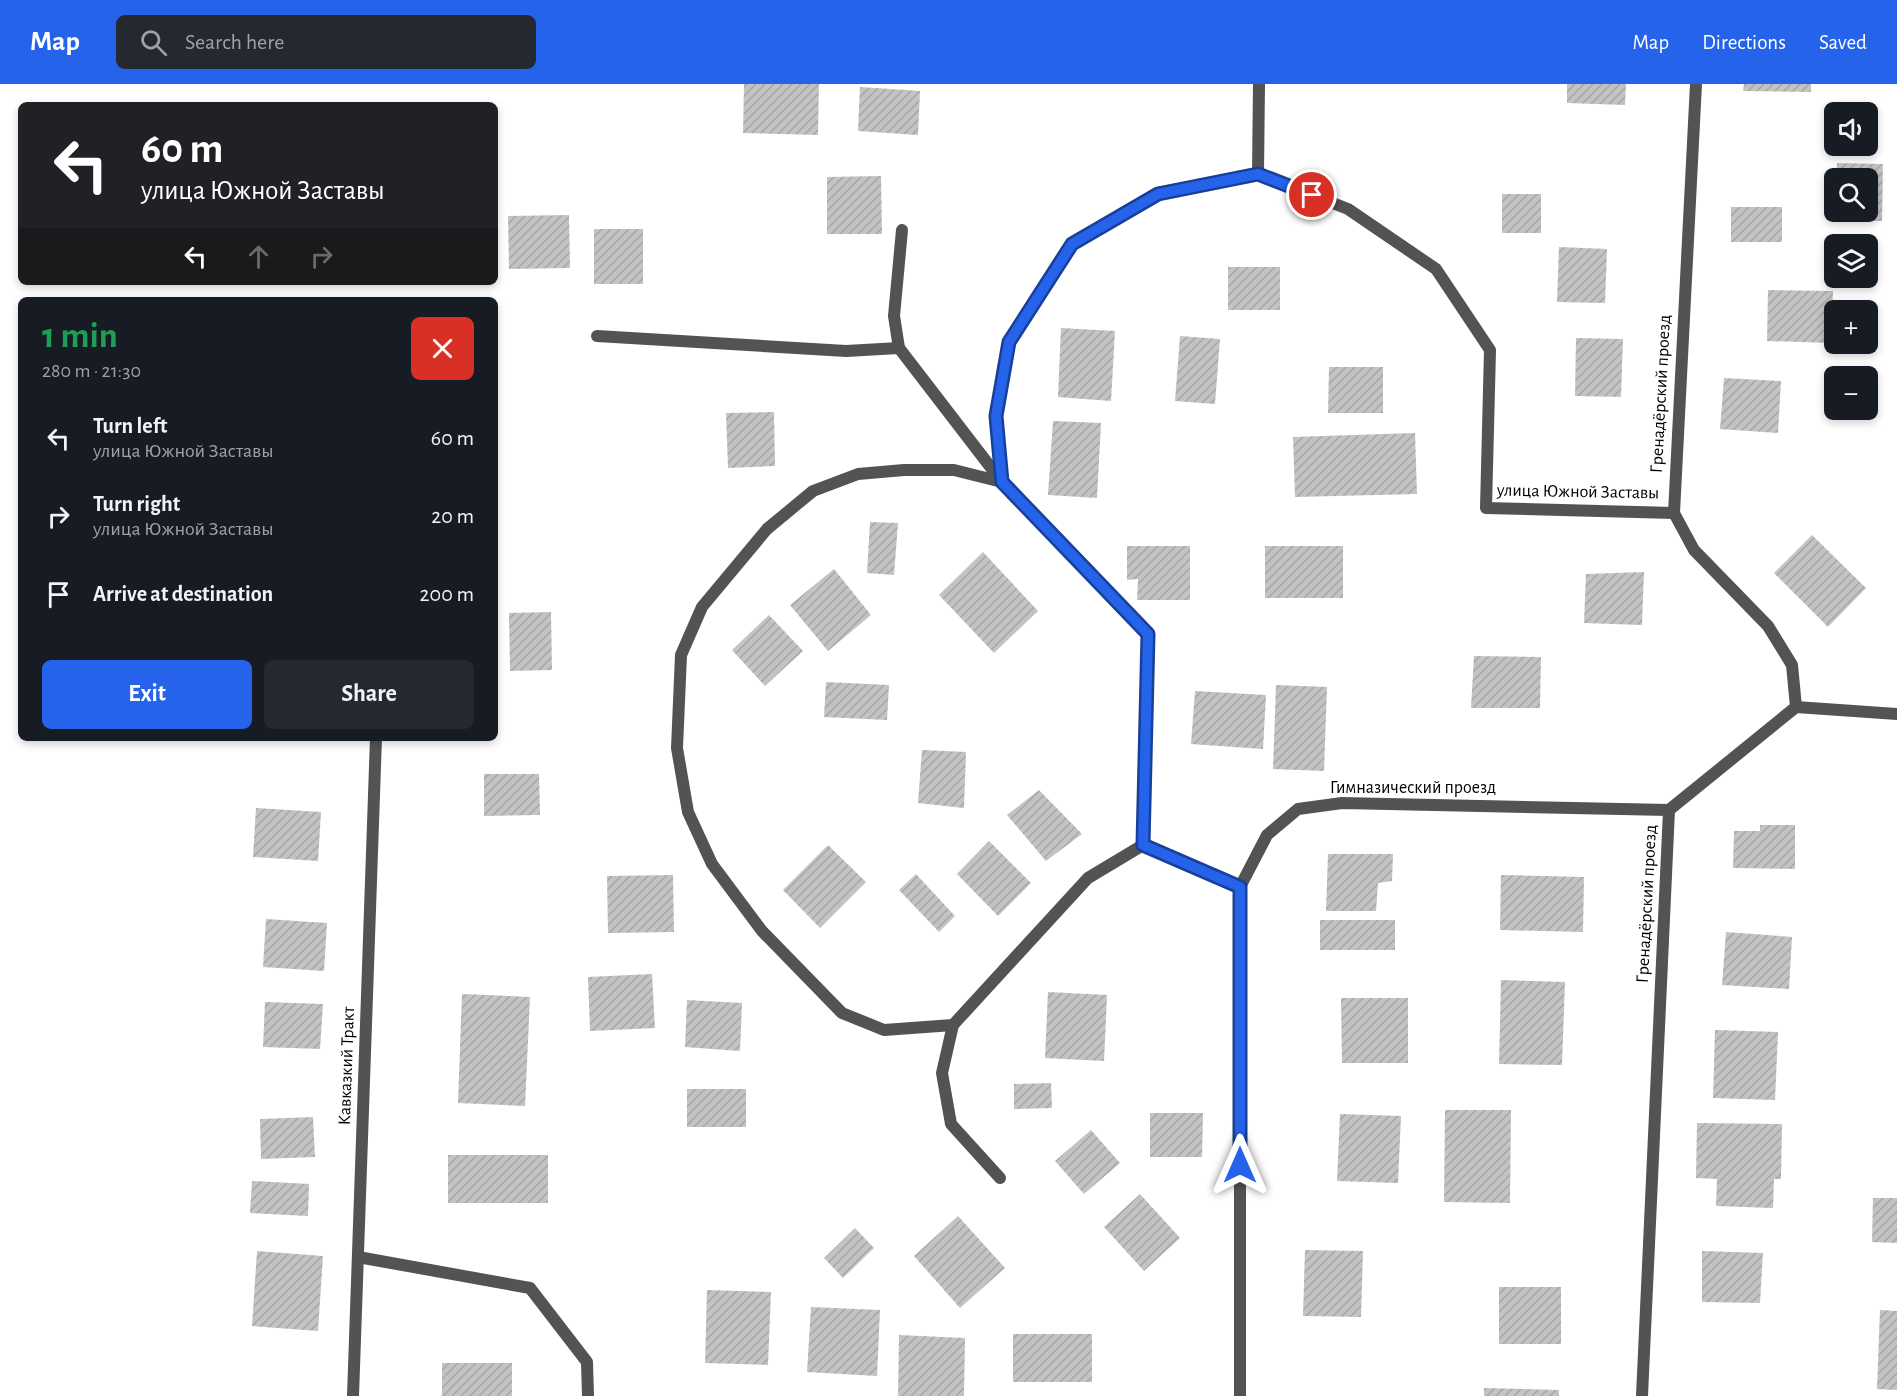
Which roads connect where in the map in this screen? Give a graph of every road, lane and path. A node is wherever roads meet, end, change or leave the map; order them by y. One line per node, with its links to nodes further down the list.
1 (1259, 84): 3 (street)
2 (1695, 84): 8 (street, Гренадёрский проезд)
3 (1258, 174): 7 (street); 8 (street, улица Южной Заставы)
4 (902, 230): 6 (street)
5 (597, 336): 6 (street)
6 (899, 348): 7 (street)
7 (1002, 482): 13 (street); 15 (street)
8 (1674, 513): 9 (street)
9 (1796, 707): 10 (street); 12 (street, Гренадёрский проезд)
10 (1897, 714)
11 (376, 741): 17 (street, Кавказкий Тракт)
12 (1669, 810): 14 (street, Гимназический проезд); 21 (street, Гренадёрский проезд)
13 (1143, 845): 14 (street); 15 (street)
14 (1240, 887): 20 (street, Гимназический проезд)
15 (953, 1025): 16 (street)
16 (1000, 1178)
17 (358, 1257): 18 (street, Кавказкий Тракт); 19 (street)
18 (353, 1396)
19 (588, 1396)
20 (1240, 1396)
21 (1642, 1396)

